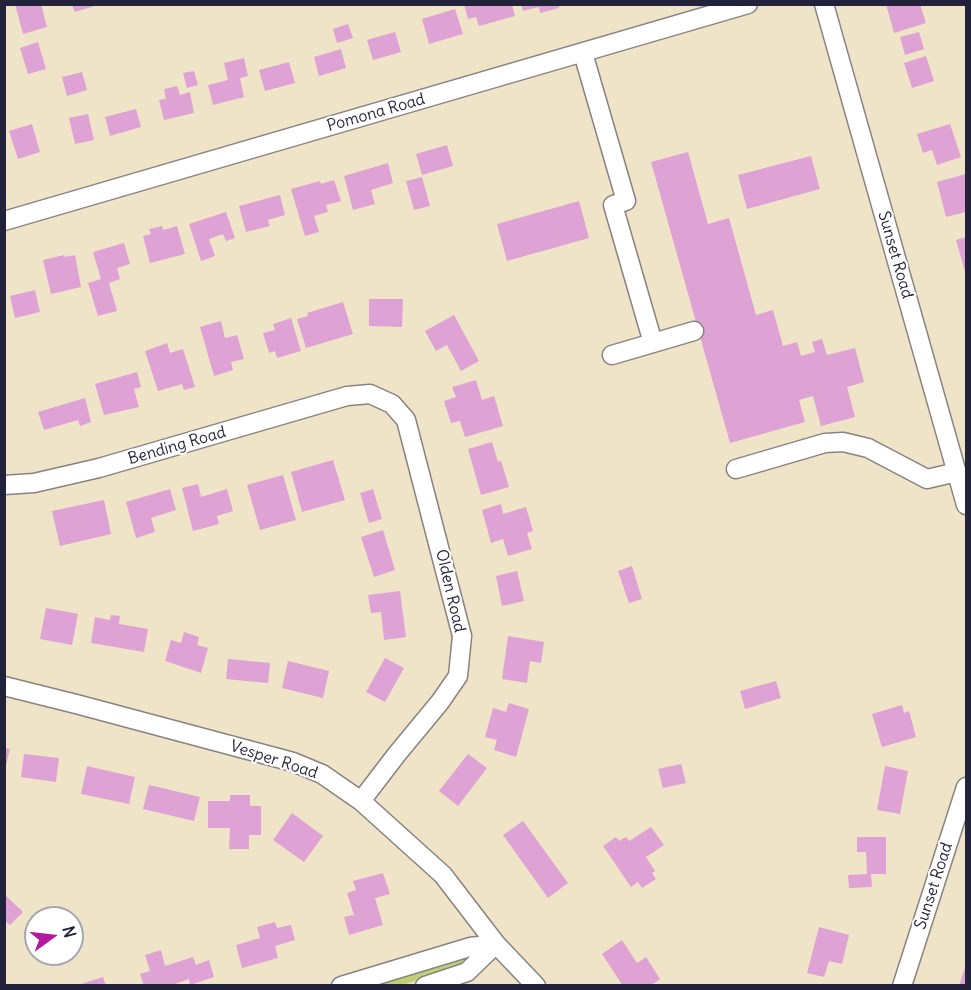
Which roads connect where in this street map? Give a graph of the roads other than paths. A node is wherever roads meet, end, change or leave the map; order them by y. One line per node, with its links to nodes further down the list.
1 (748, 4): 3 (street, Pomona Road)
2 (824, 4): 10 (street, Sunset Road)
3 (583, 53): 4 (street, Pomona Road); 6 (street)
4 (4, 221)
5 (694, 331): 6 (street)
6 (653, 343): 7 (street)
7 (612, 355)
8 (347, 396): 11 (street, Bending Road); 15 (street, Olden Road)
9 (736, 469): 10 (street)
10 (957, 472): 12 (street, Sunset Road)
11 (4, 485)
12 (966, 505)
13 (4, 686): 15 (street, Vesper Road)
14 (966, 787): 20 (street, Sunset Road)
15 (361, 801): 16 (street, Vesper Road)
16 (496, 944): 17 (street); 18 (street); 19 (street, Vesper Road)
17 (341, 986)
18 (425, 986)
19 (536, 986)
20 (902, 986)

